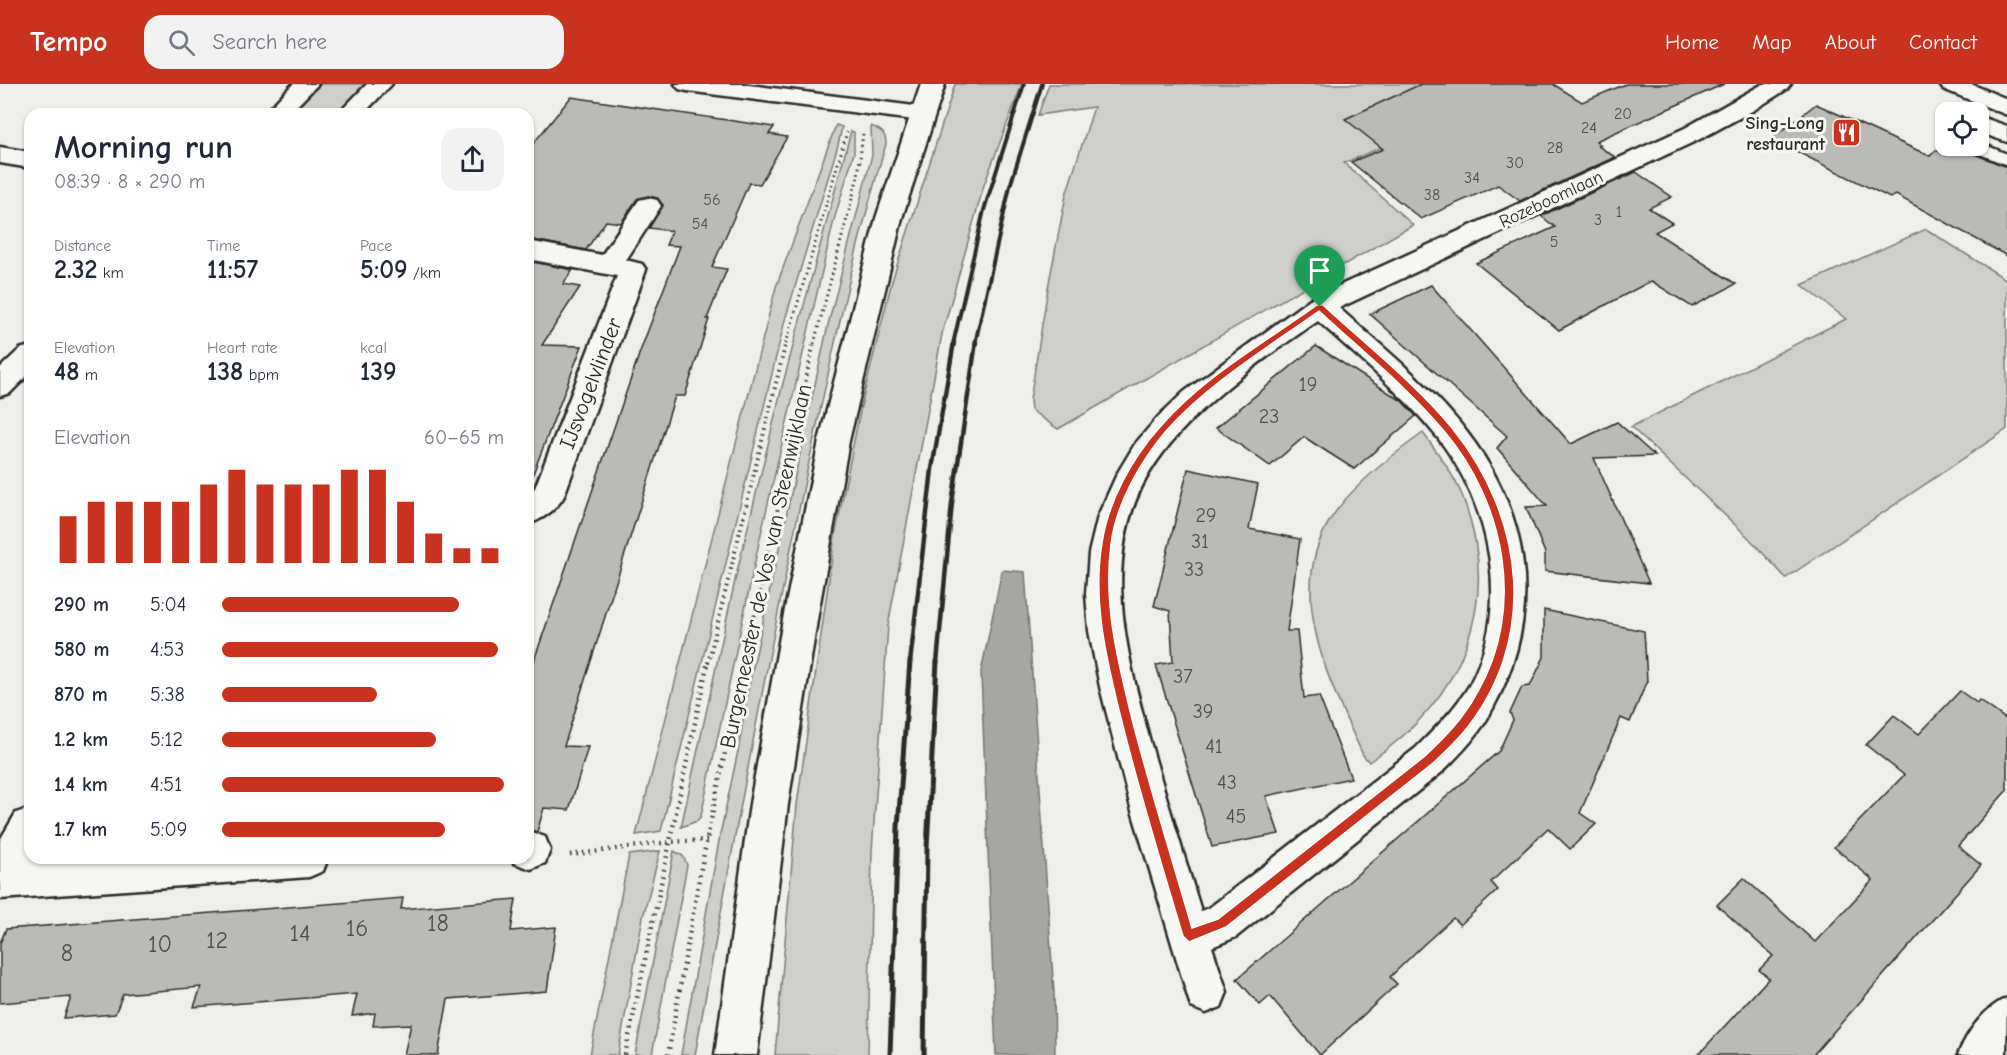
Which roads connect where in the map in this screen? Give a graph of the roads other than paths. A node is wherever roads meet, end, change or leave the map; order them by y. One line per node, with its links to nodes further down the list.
1 (306, 84): 9 (street)
2 (380, 84): 10 (street)
3 (687, 84): 12 (street)
4 (933, 84): 12 (street, Burgemeester de Vos van Steenwijklaan)
5 (1779, 84): 22 (street, Rozeboomlaan)
6 (1951, 84): 7 (street)
7 (1973, 102)
8 (1989, 106): 11 (street)
9 (282, 108)
10 (356, 108)
11 (2007, 108)
12 (922, 114): 31 (street, Burgemeester de Vos van Steenwijklaan)
13 (1989, 128): 14 (street)
14 (2007, 135)
15 (1989, 152): 18 (lane)
16 (0, 155): 17 (street)
17 (24, 159)
18 (2007, 160)
19 (648, 206): 21 (street)
20 (534, 251): 21 (street, IJsvogelvlinder)
21 (609, 265): 25 (street, IJsvogelvlinder)
22 (1320, 307): 29 (street, Rozeboomlaan); 29 (street)
23 (24, 362): 24 (street)
24 (0, 385)
25 (534, 506)
26 (24, 836): 28 (street)
27 (216, 864): 28 (street)
28 (0, 878)
29 (1189, 936): 30 (street, Rozeboomlaan)
30 (1206, 992)
31 (736, 1055)

